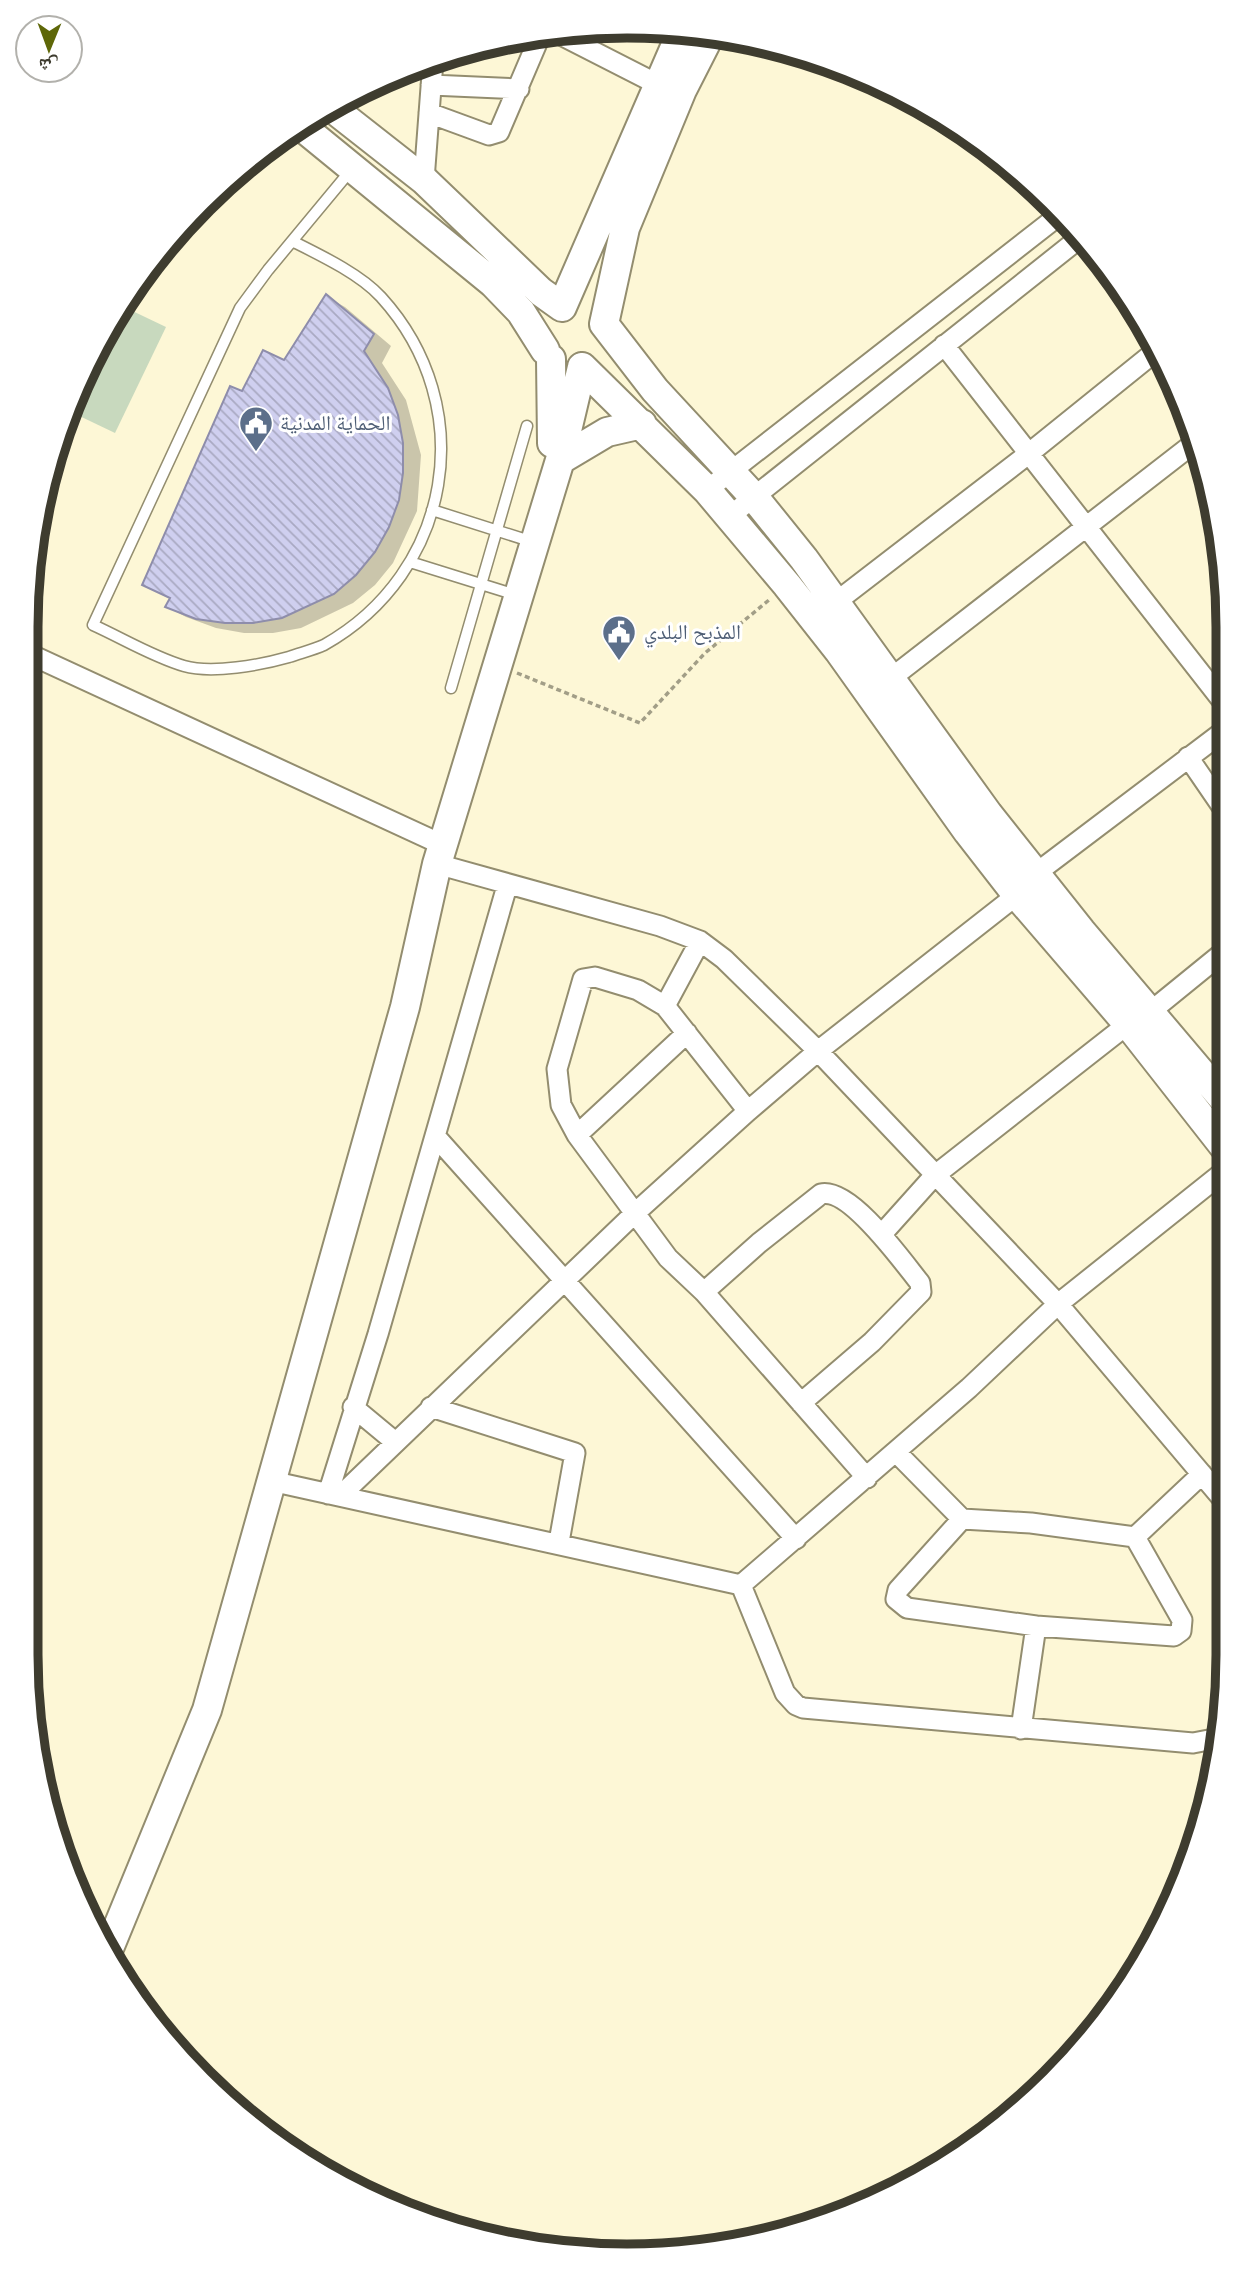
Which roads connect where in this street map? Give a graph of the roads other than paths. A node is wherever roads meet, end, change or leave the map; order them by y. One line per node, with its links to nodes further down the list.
1 (677, 41): 6 (main road)
2 (570, 42): 6 (street)
3 (705, 44): 20 (main road)
4 (547, 45): 8 (street)
5 (432, 72): 7 (street)
6 (657, 84): 19 (main road)
7 (431, 85): 8 (street); 9 (street)
8 (519, 89): 9 (street)
9 (429, 113): 13 (street)
10 (339, 114): 13 (main road)
11 (309, 132): 12 (main road)
12 (353, 168): 15 (lane); 22 (main road)
13 (424, 180): 19 (main road)
14 (1053, 220): 17 (street)
15 (292, 241): 34 (lane); 39 (lane)
16 (1073, 243): 18 (street)
17 (985, 272): 18 (street); 30 (street)
18 (1004, 296): 21 (street)
19 (562, 306): 20 (main road); 22 (main road)
20 (604, 324): 24 (main road); 30 (main road)
21 (944, 345): 28 (street); 32 (street)
22 (548, 355): 24 (main road); 33 (main road)
23 (1150, 356): 28 (street)
24 (582, 367): 25 (main road); 29 (main road)
25 (642, 424): 29 (main road); 31 (main road)
26 (527, 426): 37 (lane)
27 (1188, 448): 36 (street)
28 (1027, 455): 36 (street); 42 (street)
29 (560, 460): 33 (main road)
30 (732, 472): 31 (street); 32 (main road)
31 (707, 490): 35 (main road)
32 (754, 497): 35 (street); 42 (main road)
33 (546, 498): 38 (main road)
34 (432, 510): 37 (lane); 39 (lane)
35 (730, 516): 51 (main road)
36 (1087, 528): 44 (street); 46 (street)
37 (497, 530): 38 (lane); 40 (lane)
38 (534, 542): 41 (main road)
39 (410, 562): 40 (lane)
40 (482, 583): 41 (lane); 45 (lane)
41 (518, 596): 50 (main road)
42 (836, 602): 44 (main road)
43 (38, 658): 50 (street)
44 (890, 679): 51 (main road)
45 (451, 688)
46 (1216, 693)
47 (1216, 737): 48 (street)
48 (1188, 757): 49 (street); 51 (street)
49 (1216, 799)
50 (440, 854): 52 (street); 78 (main road)
51 (1026, 884): 56 (main road); 58 (street)
52 (507, 886): 53 (street); 63 (street)
53 (700, 941): 55 (street); 58 (street)
54 (1216, 958): 56 (street)
55 (665, 1006): 57 (street); 62 (street)
56 (1139, 1018): 59 (main road); 61 (main road); 64 (street)
57 (687, 1033): 60 (street); 62 (street)
58 (818, 1051): 60 (street); 64 (street)
59 (1216, 1091)
60 (748, 1111): 66 (street)
61 (1216, 1134)
62 (577, 1135): 66 (street)
63 (436, 1137): 68 (street); 72 (street)
64 (934, 1176): 67 (street); 70 (street)
65 (1216, 1178): 70 (street)
66 (634, 1214): 68 (street); 69 (street)
67 (882, 1234): 69 (street); 71 (street)
68 (565, 1281): 73 (street); 83 (street)
69 (704, 1292): 71 (street)
70 (1058, 1304): 75 (street); 76 (street)
71 (801, 1404): 77 (street)
72 (353, 1407): 74 (street); 80 (street)
73 (431, 1407): 74 (street); 84 (street)
74 (394, 1441): 80 (street)
75 (896, 1452): 77 (street); 81 (street)
76 (1202, 1474): 79 (street); 82 (street)
77 (867, 1478): 83 (street)
78 (271, 1481): 80 (street); 89 (main road)
79 (1216, 1491)
80 (334, 1495): 84 (street)
81 (962, 1519): 82 (street); 86 (street)
82 (1135, 1537): 86 (street)
83 (796, 1539): 85 (street)
84 (559, 1542): 85 (street)
85 (741, 1586): 87 (street)
86 (1036, 1626): 87 (street)
87 (1021, 1729): 88 (street)
88 (1210, 1740)
89 (112, 1941)

